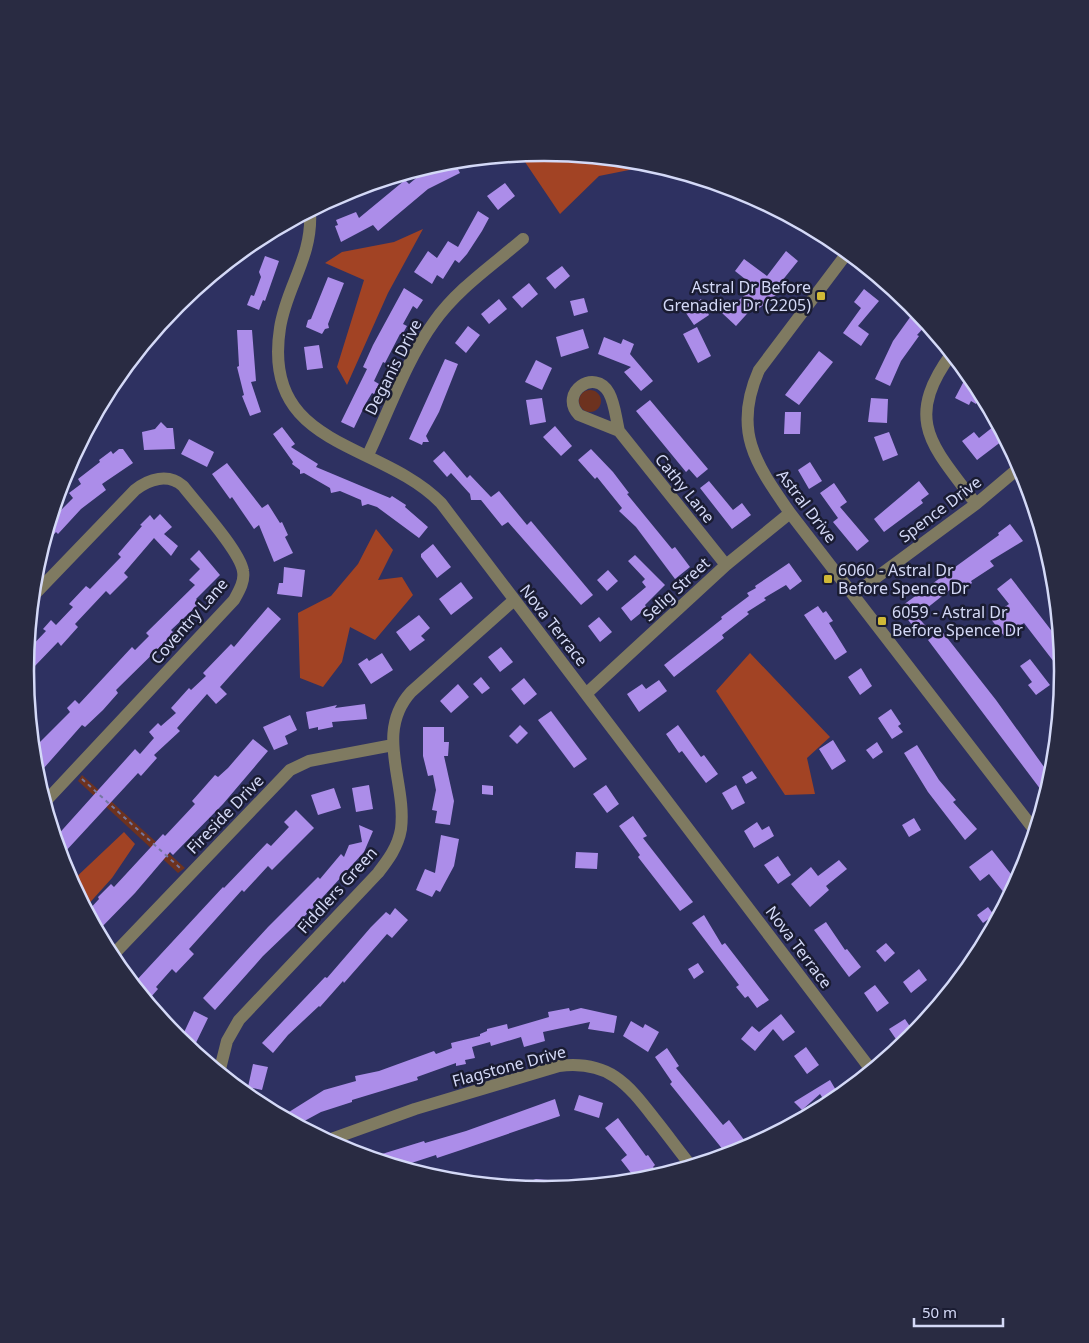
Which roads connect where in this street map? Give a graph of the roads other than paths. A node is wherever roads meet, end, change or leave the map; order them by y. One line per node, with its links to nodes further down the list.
1 (309, 218): 6 (street, Nova Terrace)
2 (523, 239): 6 (street, Deganis Drive)
3 (844, 258): 9 (street, Astral Drive)
4 (948, 359): 8 (street)
5 (619, 431): 10 (street, Cathy Lane)
6 (368, 455): 13 (street, Nova Terrace)
7 (1014, 471): 8 (street, Spence Drive)
8 (976, 504): 12 (street, Spence Drive)
9 (790, 513): 10 (street, Selig Street); 12 (street, Astral Drive)
10 (726, 565): 14 (street, Selig Street)
11 (41, 587): 16 (street, Coventry Lane)
12 (854, 594): 17 (street, Astral Drive)
13 (514, 601): 14 (street, Nova Terrace); 15 (street, Fiddlers Green)
14 (587, 693): 20 (street, Nova Terrace)
15 (393, 745): 18 (street, Fireside Drive); 19 (street, Fiddlers Green)
16 (50, 797)
17 (1031, 826)
18 (117, 951)
19 (221, 1066)
20 (868, 1066)
21 (335, 1137): 22 (street, Flagstone Drive)
22 (688, 1162)

